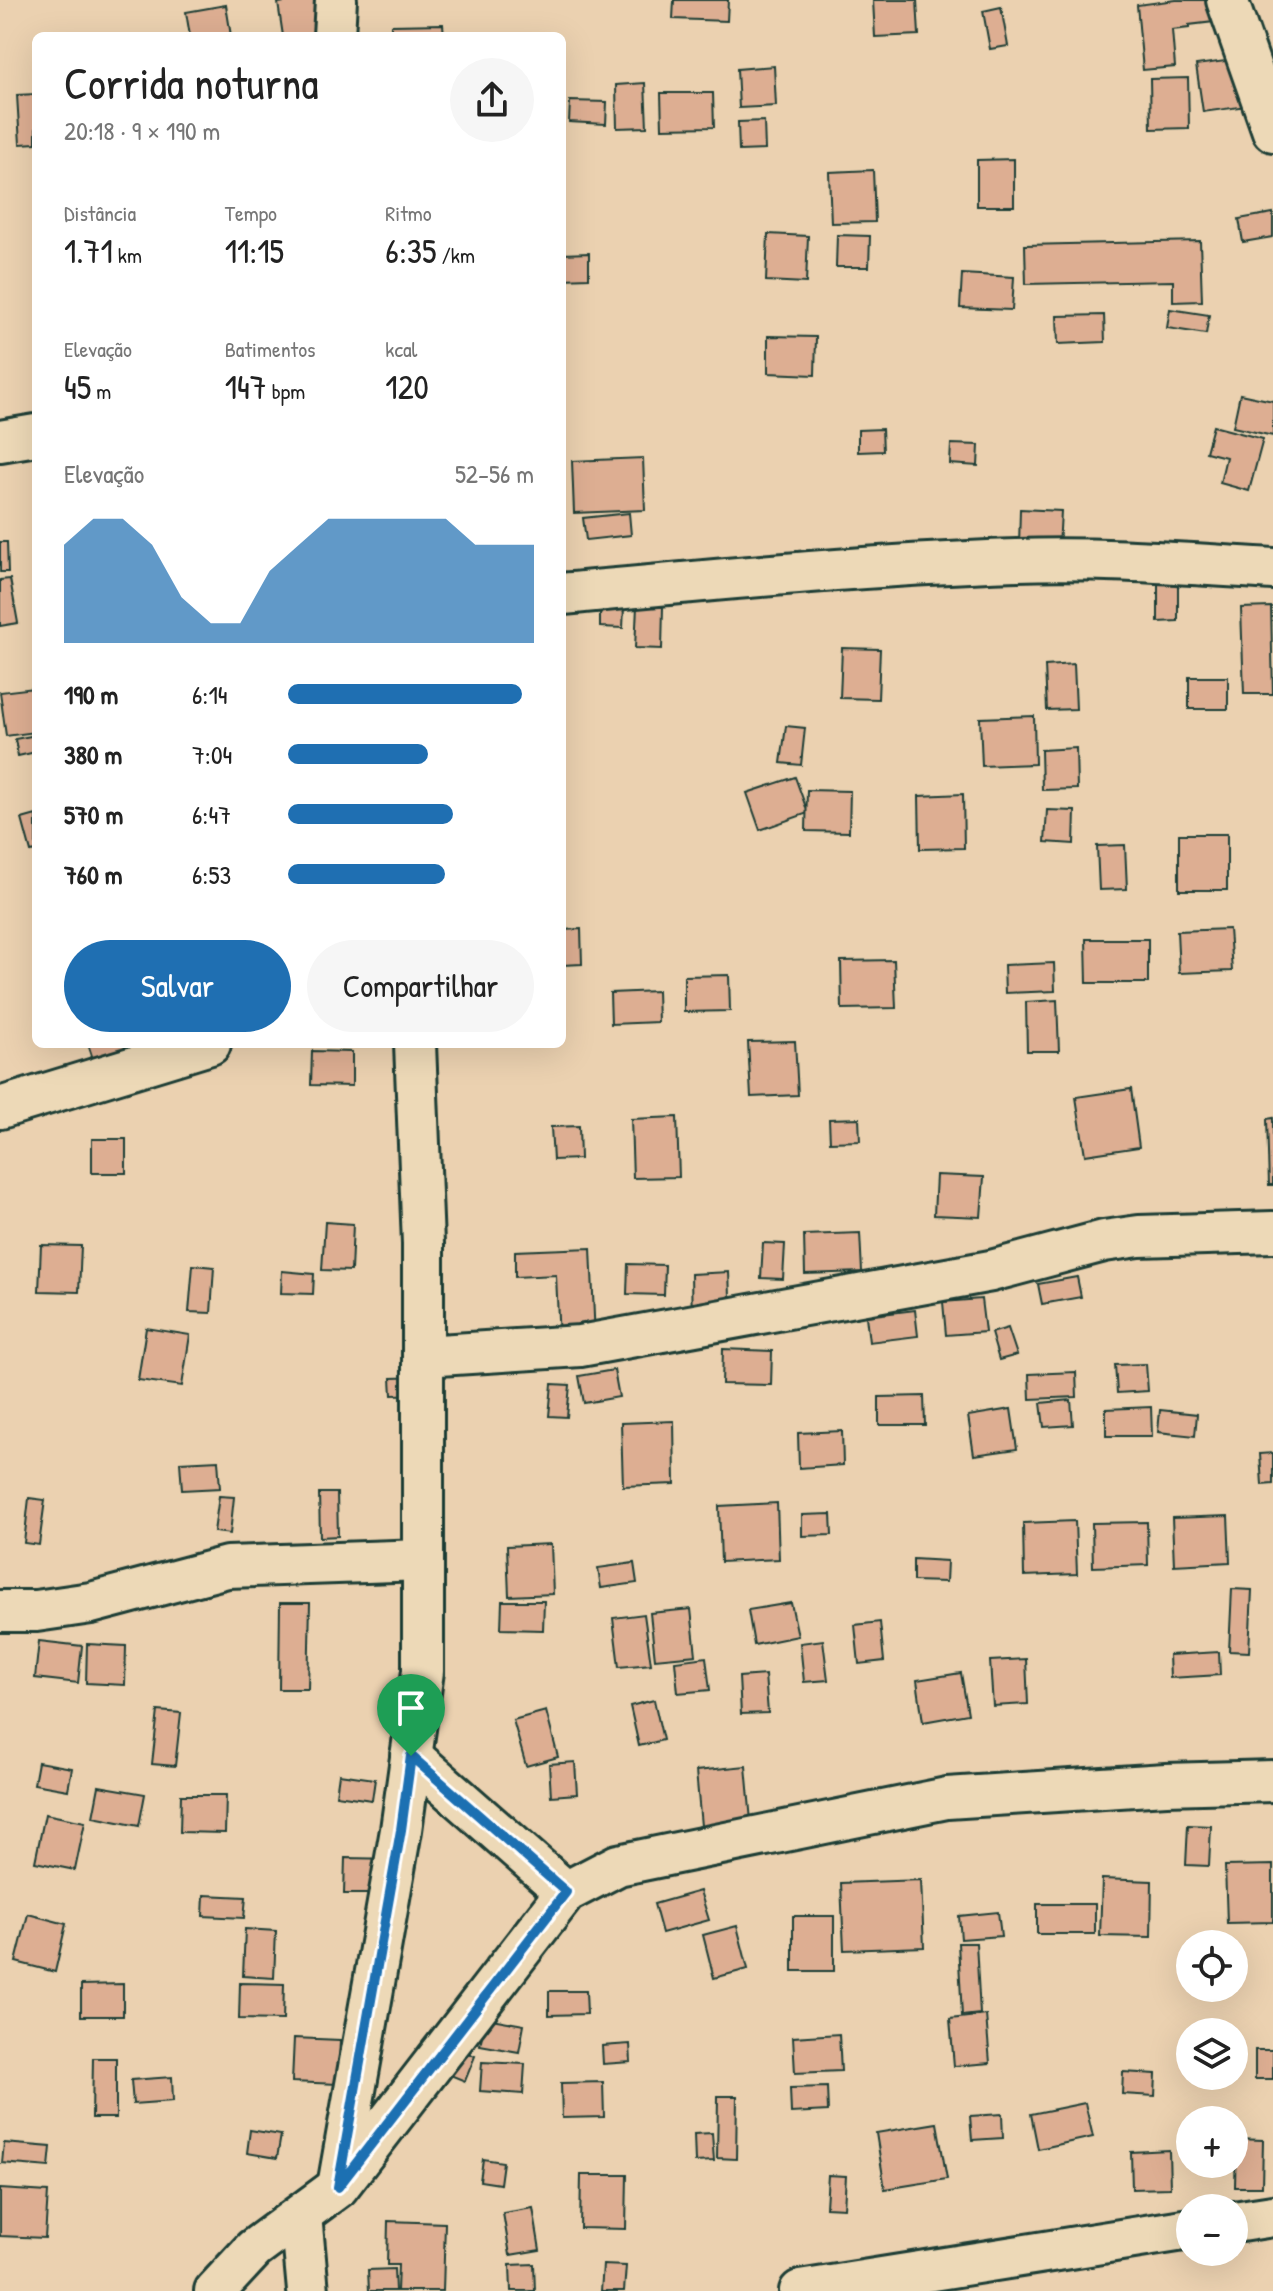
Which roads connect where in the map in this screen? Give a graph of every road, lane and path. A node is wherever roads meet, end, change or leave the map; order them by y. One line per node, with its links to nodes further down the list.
1 (336, 0): 3 (street)
2 (1227, 0): 4 (street)
3 (334, 32)
4 (1273, 131)
5 (32, 436): 6 (street)
6 (0, 441)
7 (1273, 569): 8 (street)
8 (566, 594)
9 (197, 1048): 11 (street)
10 (415, 1048): 13 (street)
11 (0, 1108)
12 (1273, 1232): 13 (street)
13 (423, 1356): 14 (street)
14 (423, 1560): 15 (street); 16 (street)
15 (0, 1611)
16 (411, 1756): 18 (street); 19 (street)
17 (1273, 1781): 18 (street)
18 (566, 1892): 19 (street)
19 (338, 2187): 20 (street)
20 (301, 2215): 24 (street); 25 (street)
21 (1273, 2216): 22 (street)
22 (1248, 2220)
23 (1176, 2231): 26 (street)
24 (215, 2291)
25 (308, 2291)
26 (800, 2291)

